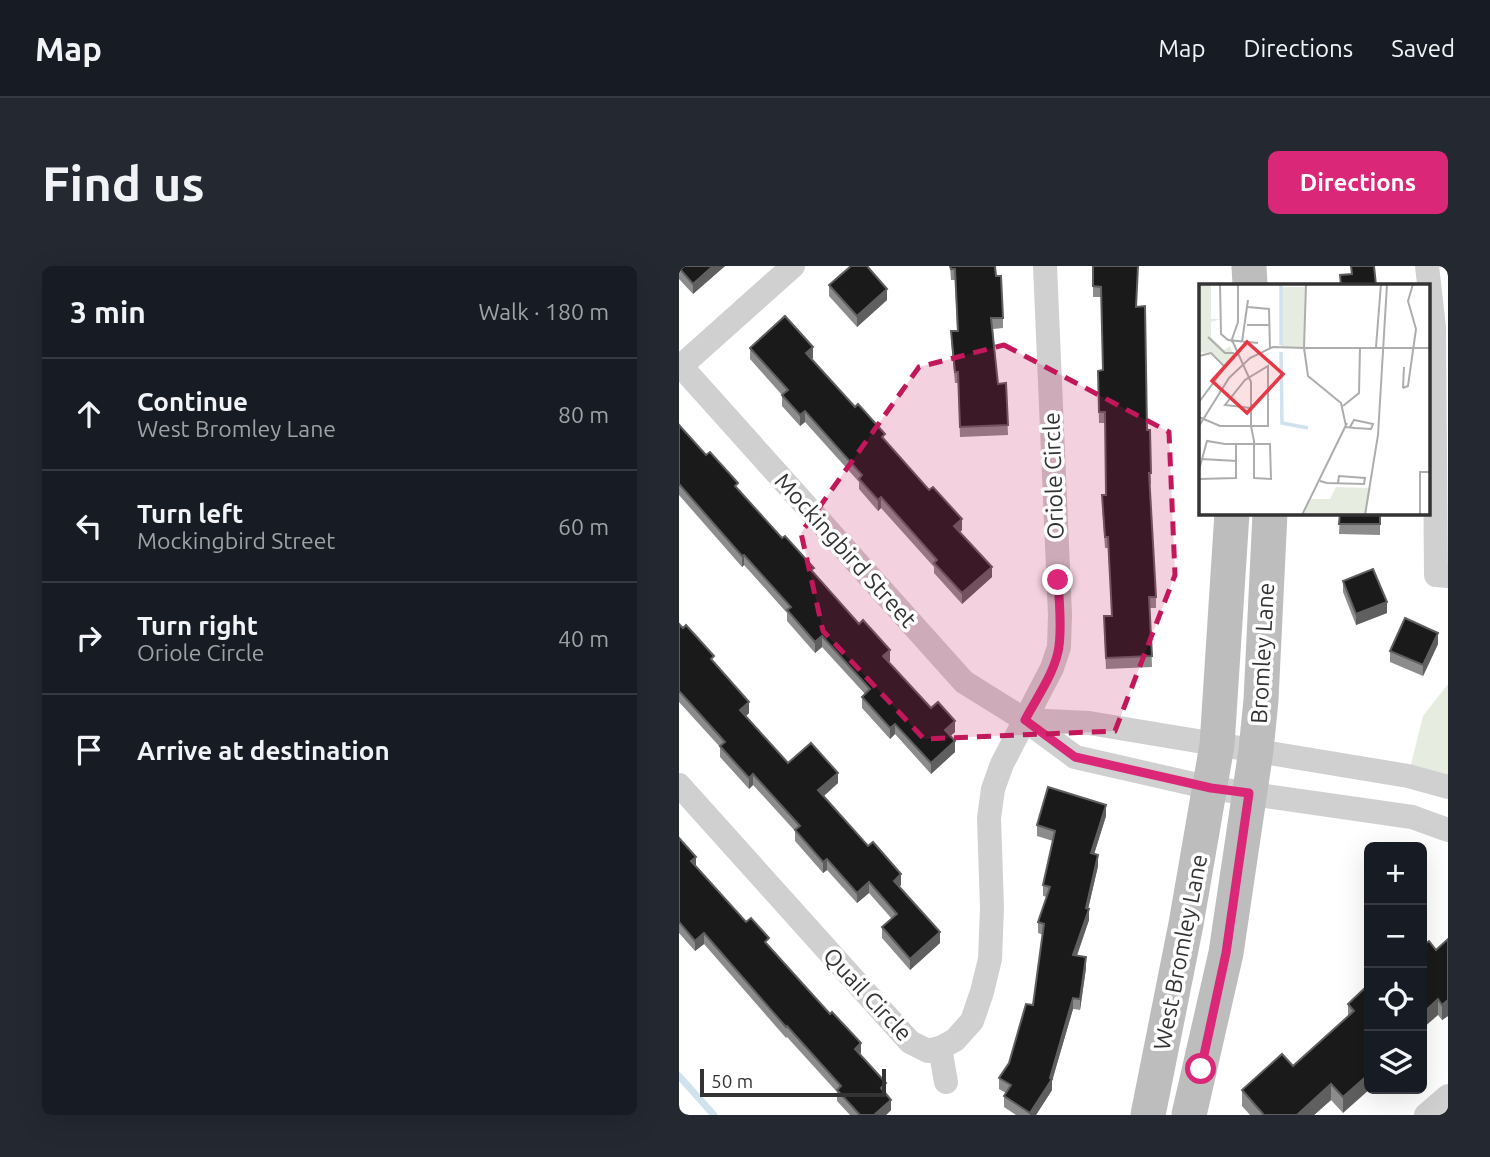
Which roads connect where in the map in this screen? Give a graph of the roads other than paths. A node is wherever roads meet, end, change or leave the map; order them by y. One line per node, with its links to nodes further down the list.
1 (793, 266): 7 (street)
2 (1045, 266): 11 (street, Oriole Circle)
3 (1249, 266): 5 (street)
4 (1427, 266): 6 (street)
5 (1250, 284)
6 (1441, 326): 10 (street)
7 (680, 365): 11 (street, Mockingbird Street)
8 (1232, 514): 12 (street, Bromley Lane)
9 (1270, 514): 13 (street, Bromley Lane)
10 (1442, 576)
11 (1025, 720): 12 (street, Mockingbird Street); 16 (street, Mockingbird Street); 19 (street, Quail Circle)
12 (1217, 745): 13 (street, Mockingbird Street); 16 (street, Bromley Lane)
13 (1256, 750): 15 (street, Mockingbird Street); 17 (street, Bromley Lane)
14 (679, 785): 19 (street, Quail Circle)
15 (1448, 787)
16 (1211, 788): 17 (street, Mockingbird Street); 22 (street, West Bromley Lane)
17 (1249, 793): 18 (street, Mockingbird Street); 23 (street, West Bromley Lane)
18 (1448, 830)
19 (940, 1048): 20 (street)
20 (946, 1082)
21 (1448, 1096): 24 (street)
22 (1147, 1115)
23 (1189, 1115)
24 (1426, 1115)

